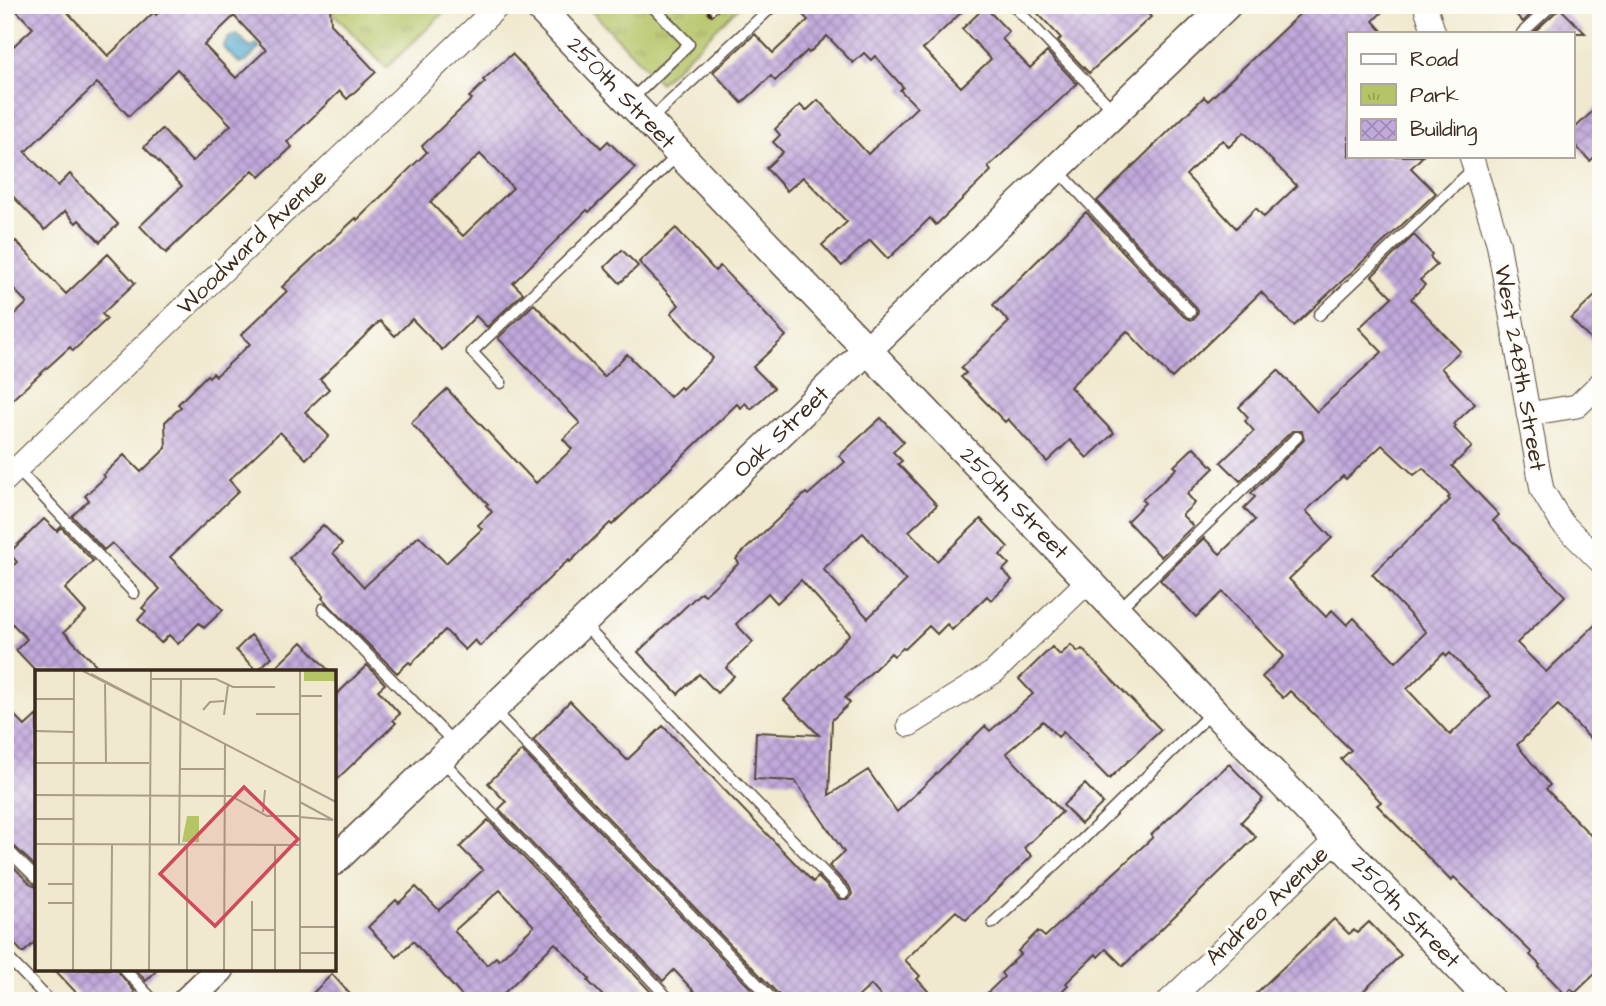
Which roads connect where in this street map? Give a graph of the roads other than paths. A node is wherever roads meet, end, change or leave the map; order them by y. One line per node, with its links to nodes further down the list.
1 (499, 5): 23 (street, Woodward Avenue)
2 (537, 5): 11 (street, 250th Street)
3 (651, 5): 11 (lane)
4 (774, 5): 11 (lane)
5 (1013, 5): 12 (lane)
6 (1227, 5): 12 (street, Oak Street)
7 (1425, 5): 9 (street)
8 (1552, 5): 10 (lane)
9 (1434, 32)
10 (1523, 32)
11 (638, 112): 13 (street, 250th Street)
12 (1115, 112): 15 (street, Oak Street)
13 (679, 154): 18 (street, 250th Street); 19 (lane)
14 (1473, 161): 17 (lane); 21 (street, West 248th Street)
15 (1056, 168): 16 (lane); 18 (street, Oak Street)
16 (1190, 312)
17 (1319, 315)
18 (866, 349): 25 (street, 250th Street); 29 (street, Oak Street)
19 (501, 383)
20 (1601, 383): 21 (street)
21 (1528, 414): 24 (street, West 248th Street)
22 (1297, 437): 28 (lane)
23 (11, 475): 26 (lane)
24 (1601, 562)
25 (1088, 581): 28 (street, 250th Street); 32 (street)
26 (134, 593)
27 (323, 609): 33 (lane)
28 (1117, 611): 31 (street, 250th Street)
29 (582, 622): 30 (street, Oak Street); 38 (lane)
30 (492, 709): 33 (street, Oak Street); 47 (lane)
31 (1213, 711): 34 (street, 250th Street); 39 (lane)
32 (909, 725)
33 (448, 752): 36 (street, Oak Street); 46 (lane)
34 (1336, 839): 48 (street, Andreo Avenue); 49 (street, 250th Street)
35 (12, 854): 37 (lane)
36 (336, 859)
37 (35, 877)
38 (844, 893)
39 (993, 923)
40 (5, 955): 43 (lane)
41 (126, 971): 44 (lane)
42 (218, 971): 45 (street)
43 (50, 1001)
44 (154, 1001)
45 (187, 1001)
46 (671, 1001)
47 (774, 1001)
48 (1169, 1001)
49 (1491, 1001)

